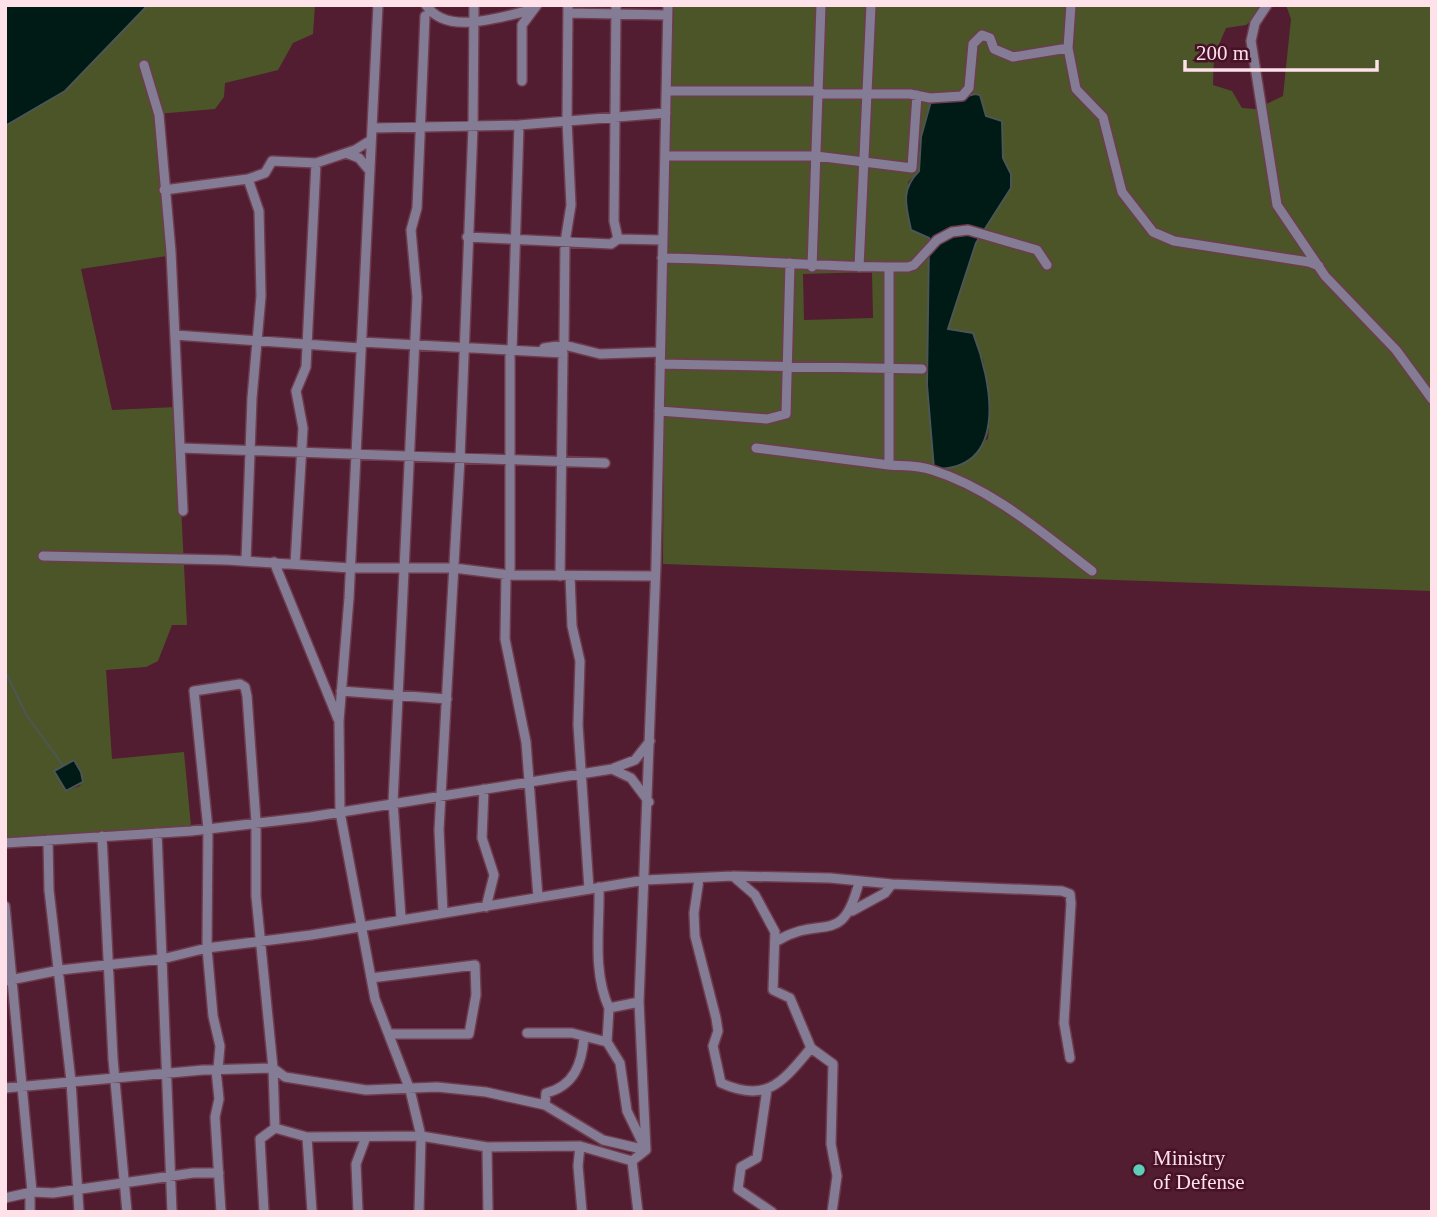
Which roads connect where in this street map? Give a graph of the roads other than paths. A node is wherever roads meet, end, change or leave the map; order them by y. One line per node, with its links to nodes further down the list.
1 (378, 5): 26 (street)
2 (426, 5): 13 (street)
3 (474, 5): 13 (street)
4 (821, 5): 18 (street)
5 (871, 5): 19 (street)
6 (1071, 5): 14 (street)
7 (1267, 5): 48 (street)
8 (535, 8): 13 (street); 16 (street)
9 (568, 9): 10 (street); 23 (street)
10 (616, 10): 11 (street); 22 (street)
11 (667, 10): 17 (street)
12 (425, 16): 27 (street)
13 (474, 20): 25 (street)
14 (1068, 48): 20 (street); 48 (street)
15 (144, 65): 36 (street)
16 (523, 81)
17 (666, 91): 18 (street); 21 (street)
18 (817, 91): 19 (street); 31 (street)
19 (866, 95): 20 (street); 32 (street)
20 (917, 95): 32 (street)
21 (666, 113): 22 (street); 30 (street)
22 (614, 117): 23 (street); 39 (street)
23 (567, 121): 24 (street); 41 (street)
24 (519, 125): 25 (street); 38 (street)
25 (473, 127): 27 (street); 37 (street)
26 (372, 128): 27 (street); 28 (street)
27 (419, 128): 51 (street)
28 (371, 140): 29 (street); 34 (street)
29 (346, 153): 33 (street); 34 (street)
30 (665, 156): 31 (street); 40 (street)
31 (816, 156): 32 (street); 45 (street)
32 (864, 161): 46 (street)
33 (316, 163): 35 (street); 52 (street)
34 (370, 171): 53 (street)
35 (248, 179): 36 (street); 50 (street)
36 (164, 190): 49 (street)
37 (467, 237): 38 (street); 55 (street)
38 (517, 239): 41 (street); 57 (street)
39 (618, 239): 40 (street); 41 (street)
40 (663, 240): 42 (street)
41 (565, 242): 54 (street)
42 (662, 258): 43 (street); 56 (street)
43 (790, 263): 45 (street); 59 (street)
44 (1047, 265): 47 (street)
45 (812, 267): 46 (street)
46 (859, 267): 47 (street)
47 (889, 267): 60 (street)
48 (1319, 267): 62 (street)
49 (175, 335): 50 (street); 64 (street)
50 (258, 340): 52 (street); 66 (street)
51 (414, 344): 53 (street); 55 (street); 69 (street)
52 (306, 345): 53 (street); 67 (street)
53 (360, 345): 68 (street)
54 (564, 345): 56 (street); 57 (street)
55 (462, 347): 57 (street); 70 (street); 72 (street)
56 (660, 352): 58 (street)
57 (511, 353): 71 (street)
58 (660, 364): 59 (street); 63 (street)
59 (787, 366): 60 (street); 63 (street)
60 (891, 368): 61 (street); 74 (street)
61 (922, 369)
62 (1432, 399)
63 (659, 411): 86 (street)
64 (181, 448): 66 (street); 75 (street)
65 (757, 448): 74 (street)
66 (251, 449): 67 (street); 77 (street)
67 (301, 451): 68 (street); 79 (street)
68 (356, 453): 69 (street); 80 (street)
69 (410, 456): 70 (street); 82 (street)
70 (460, 458): 71 (street); 81 (street)
71 (511, 461): 72 (street); 84 (street)
72 (562, 463): 73 (street); 85 (street)
73 (605, 464)
74 (889, 465): 83 (street)
75 (183, 511)
76 (43, 556): 77 (street)
77 (246, 561): 78 (street)
78 (274, 562): 79 (street); 90 (street)
79 (295, 564): 80 (street)
80 (351, 568): 82 (street); 87 (street)
81 (454, 568): 82 (street); 84 (street); 89 (street)
82 (404, 569): 88 (street)
83 (1092, 571)
84 (508, 575): 85 (street); 94 (street)
85 (565, 576): 86 (street); 93 (street)
86 (655, 576): 91 (street)
87 (341, 691): 88 (street); 90 (street)
88 (397, 696): 89 (street); 97 (street)
89 (447, 699): 96 (street)
90 (339, 721): 99 (street)
91 (650, 741): 92 (street); 98 (street)
92 (612, 769): 93 (street); 98 (street)
93 (580, 772): 94 (street); 111 (street)
94 (530, 780): 95 (street); 112 (street)
95 (484, 789): 96 (street); 114 (street)
96 (441, 795): 97 (street); 116 (street)
97 (393, 802): 99 (street); 117 (street)
98 (649, 802): 108 (street)
99 (340, 812): 100 (street); 118 (street)
100 (256, 822): 101 (street); 101 (street); 120 (street)
101 (208, 829): 102 (street); 121 (street)
102 (156, 833): 103 (street); 122 (street)
103 (102, 836): 104 (street); 123 (street)
104 (48, 840): 105 (street); 124 (street)
105 (5, 843)
106 (733, 876): 107 (street); 109 (street); 119 (street)
107 (699, 879): 108 (street); 142 (street)
108 (645, 880): 111 (street); 127 (street)
109 (859, 882): 110 (street); 115 (street)
110 (892, 884): 115 (street); 134 (street)
111 (594, 888): 112 (street); 128 (street)
112 (538, 897): 114 (street)
113 (5, 906): 126 (street)
114 (486, 907): 116 (street)
115 (852, 911): 119 (street)
116 (443, 913): 117 (street)
117 (401, 918): 118 (street)
118 (360, 925): 120 (street); 125 (street)
119 (777, 940): 133 (street)
120 (260, 941): 121 (street); 135 (street)
121 (207, 948): 122 (street); 136 (street)
122 (162, 959): 123 (street); 137 (street)
123 (108, 965): 124 (street); 138 (street)
124 (61, 970): 126 (street); 139 (street)
125 (371, 978): 130 (street); 130 (street)
126 (10, 980): 140 (street)
127 (639, 1002): 128 (street); 151 (street)
128 (609, 1008): 132 (street)
129 (527, 1033): 131 (street)
130 (389, 1034): 143 (street)
131 (584, 1037): 132 (street); 144 (street)
132 (607, 1042): 151 (street)
133 (811, 1048): 142 (street); 172 (street)
134 (1070, 1058)
135 (274, 1068): 136 (street); 143 (street); 145 (street)
136 (217, 1069): 137 (street); 153 (street)
137 (165, 1074): 138 (street); 154 (street)
138 (117, 1077): 139 (street); 155 (street)
139 (71, 1081): 140 (street); 156 (street)
140 (22, 1086): 141 (street); 157 (street)
141 (5, 1088)
142 (766, 1089): 171 (street)
143 (410, 1090): 144 (street); 146 (street)
144 (545, 1105): 151 (street)
145 (275, 1128): 147 (street); 164 (street)
146 (421, 1136): 148 (street); 150 (street); 167 (street)
147 (307, 1137): 148 (street); 165 (street)
148 (366, 1137): 166 (street)
149 (580, 1146): 150 (street); 152 (street); 169 (street)
150 (487, 1147): 168 (street)
151 (646, 1150): 152 (street)
152 (632, 1161): 170 (street)
153 (219, 1173): 154 (street); 163 (street)
154 (172, 1177): 155 (street); 162 (street)
155 (126, 1184): 156 (street); 161 (street)
156 (78, 1189): 157 (street); 160 (street)
157 (31, 1193): 158 (street); 159 (street)
158 (5, 1198)
159 (30, 1212)
160 (79, 1212)
161 (127, 1212)
162 (172, 1212)
163 (221, 1212)
164 (264, 1212)
165 (312, 1212)
166 (358, 1212)
167 (419, 1212)
168 (488, 1212)
169 (582, 1212)
170 (638, 1212)
171 (772, 1212)
172 (832, 1212)

